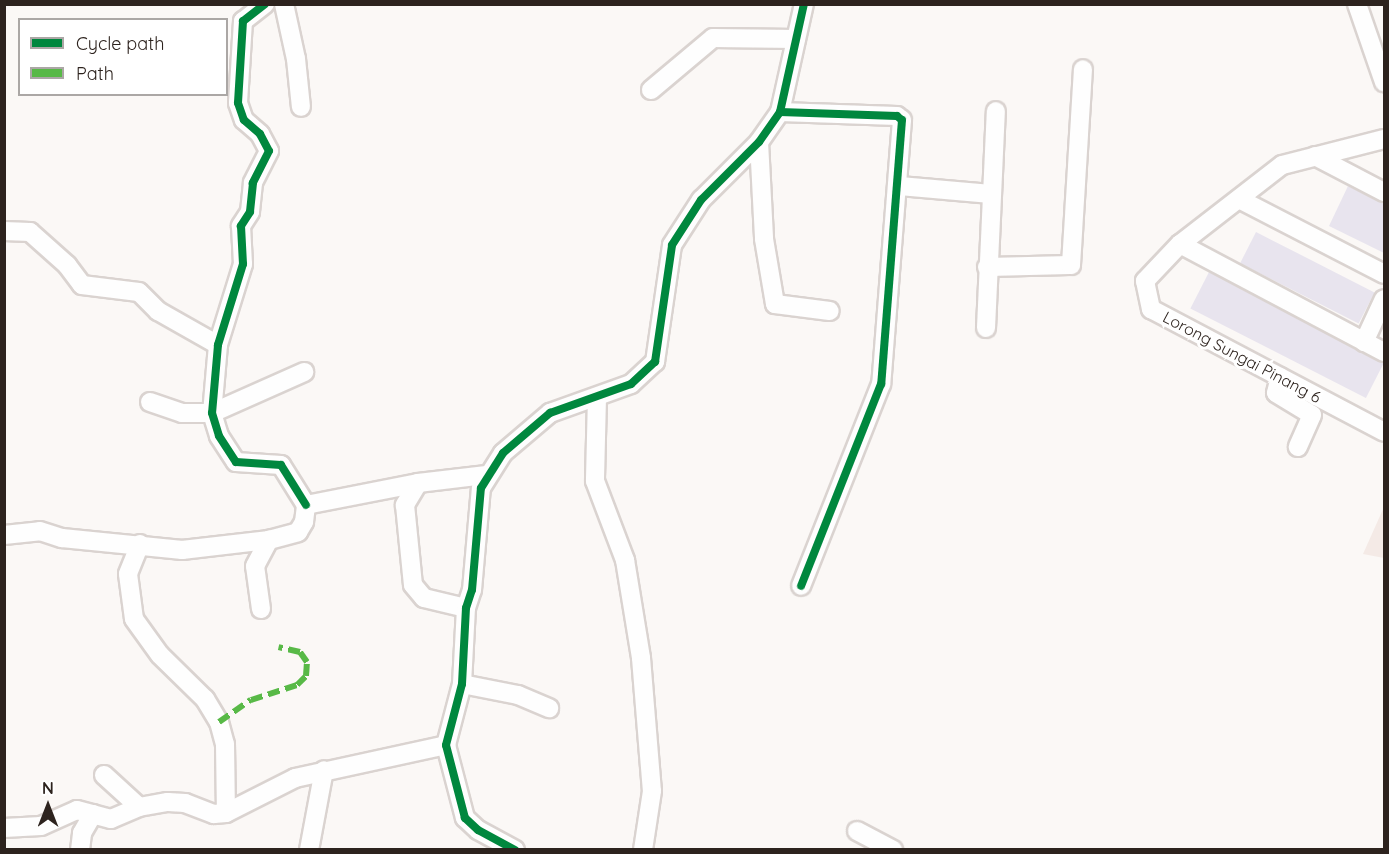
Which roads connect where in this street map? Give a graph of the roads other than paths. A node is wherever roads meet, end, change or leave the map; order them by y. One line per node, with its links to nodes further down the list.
1 (265, 4): 27 (street)
2 (284, 4): 9 (street)
3 (804, 4): 5 (street)
4 (1357, 4): 7 (street)
5 (796, 39): 8 (street); 11 (street)
6 (1083, 69): 21 (street)
7 (1384, 82)
8 (651, 90)
9 (301, 107)
10 (996, 111): 17 (street)
11 (780, 112): 13 (street); 15 (street)
12 (1384, 139): 14 (street)
13 (759, 142): 24 (street); 31 (street)
14 (1315, 156): 16 (street); 18 (street)
15 (900, 186): 17 (street); 42 (street)
16 (1384, 192)
17 (991, 194): 21 (street)
18 (1239, 199): 20 (street); 22 (street)
19 (4, 231): 27 (street)
20 (1180, 244): 26 (street); 30 (street, Lorong Sungai Pinang 6)
21 (987, 267): 25 (street)
22 (1384, 274)
23 (1384, 299): 26 (street)
24 (830, 310)
25 (986, 328)
26 (1364, 342): 28 (street)
27 (218, 345): 33 (street)
28 (1384, 352)
29 (304, 372): 33 (street)
30 (1280, 377): 34 (street, Lorong Sungai Pinang 6); 35 (street)
31 (597, 396): 36 (street); 58 (street)
32 (150, 402): 33 (street)
33 (212, 413): 38 (street)
34 (1384, 432)
35 (1298, 447)
36 (485, 475): 37 (street); 43 (street)
37 (418, 483): 38 (street); 43 (street)
38 (306, 505): 40 (street)
39 (4, 535): 41 (street)
40 (269, 540): 41 (street); 44 (street)
41 (140, 544): 51 (street)
42 (801, 586)
43 (466, 608): 45 (street)
44 (261, 609)
45 (462, 684): 46 (street); 47 (street)
46 (549, 708)
47 (446, 746): 48 (street); 57 (street)
48 (324, 770): 51 (street); 56 (street)
49 (104, 775): 50 (street)
50 (139, 807): 51 (street); 52 (street)
51 (226, 813)
52 (93, 814): 53 (street); 55 (street)
53 (4, 828)
54 (857, 831): 59 (street)
55 (80, 849)
56 (309, 849)
57 (515, 849)
58 (643, 849)
59 (893, 849)

